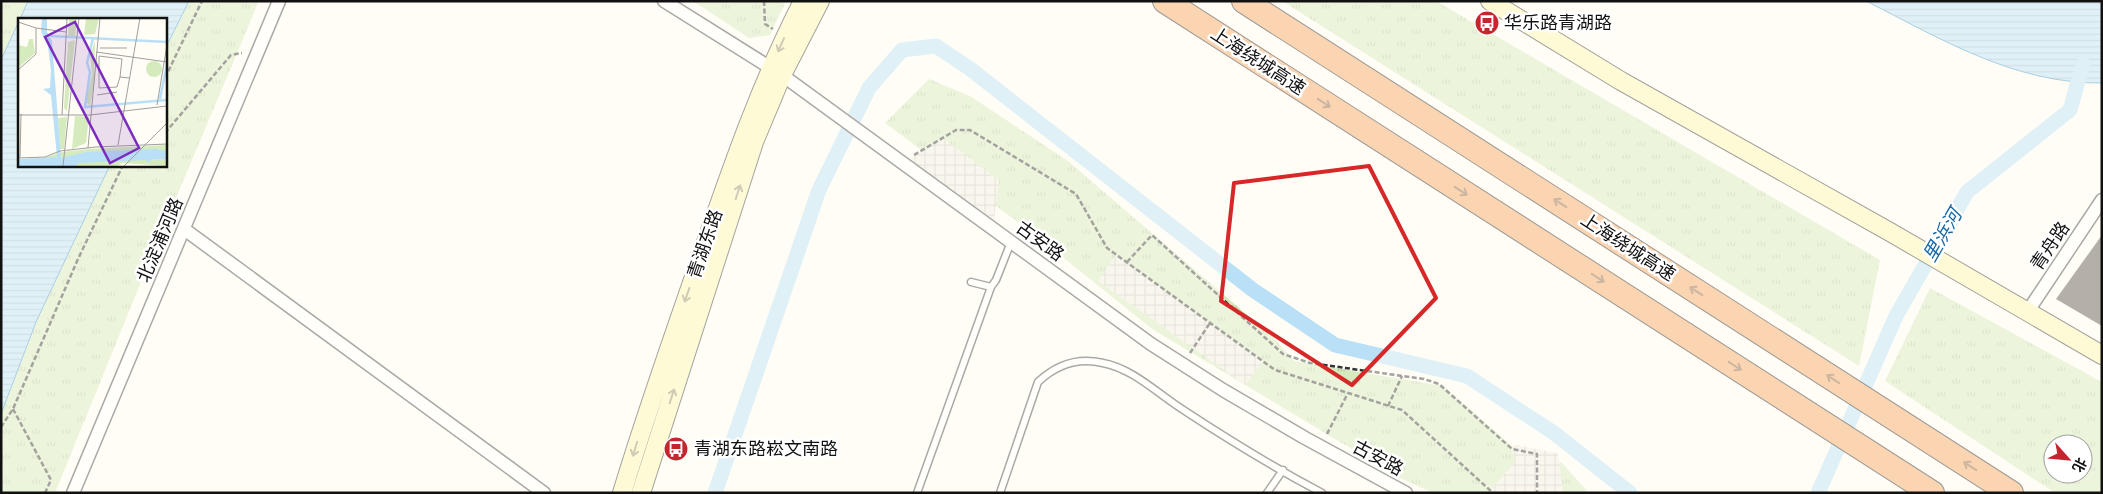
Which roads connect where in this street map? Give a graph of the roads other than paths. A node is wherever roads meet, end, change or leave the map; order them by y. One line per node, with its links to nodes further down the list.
1 (279, 1): 10 (street, 北淀浦河路)
2 (664, 1): 8 (street, 古安路)
3 (803, 1): 8 (main road, 青湖东路, one-way to 8)
4 (820, 1): 8 (main road, 青湖东路)
5 (1165, 1): 26 (highway, 上海绕城高速, one-way to 26)
6 (1244, 1): 27 (highway, 上海绕城高速, one-way to 6)
7 (1490, 1): 14 (main road)
8 (776, 72): 11 (street, 古安路); 19 (main road, 青湖东路, one-way to 19); 20 (main road, 青湖东路, one-way to 8)
9 (2102, 200): 14 (street, 青舟路)
10 (184, 229): 17 (street, 北淀浦河路); 18 (street)
11 (1011, 242): 13 (lane); 25 (street, 古安路)
12 (971, 282): 13 (lane)
13 (991, 287): 21 (lane)
14 (2028, 311): 15 (main road)
15 (2102, 355)
16 (1283, 470): 22 (lane); 23 (lane); 24 (lane)
17 (73, 493)
18 (544, 493)
19 (622, 493)
20 (640, 493)
21 (917, 493)
22 (1000, 493)
23 (1267, 493)
24 (1322, 493)
25 (1406, 493)
26 (1932, 493)
27 (2011, 493)

